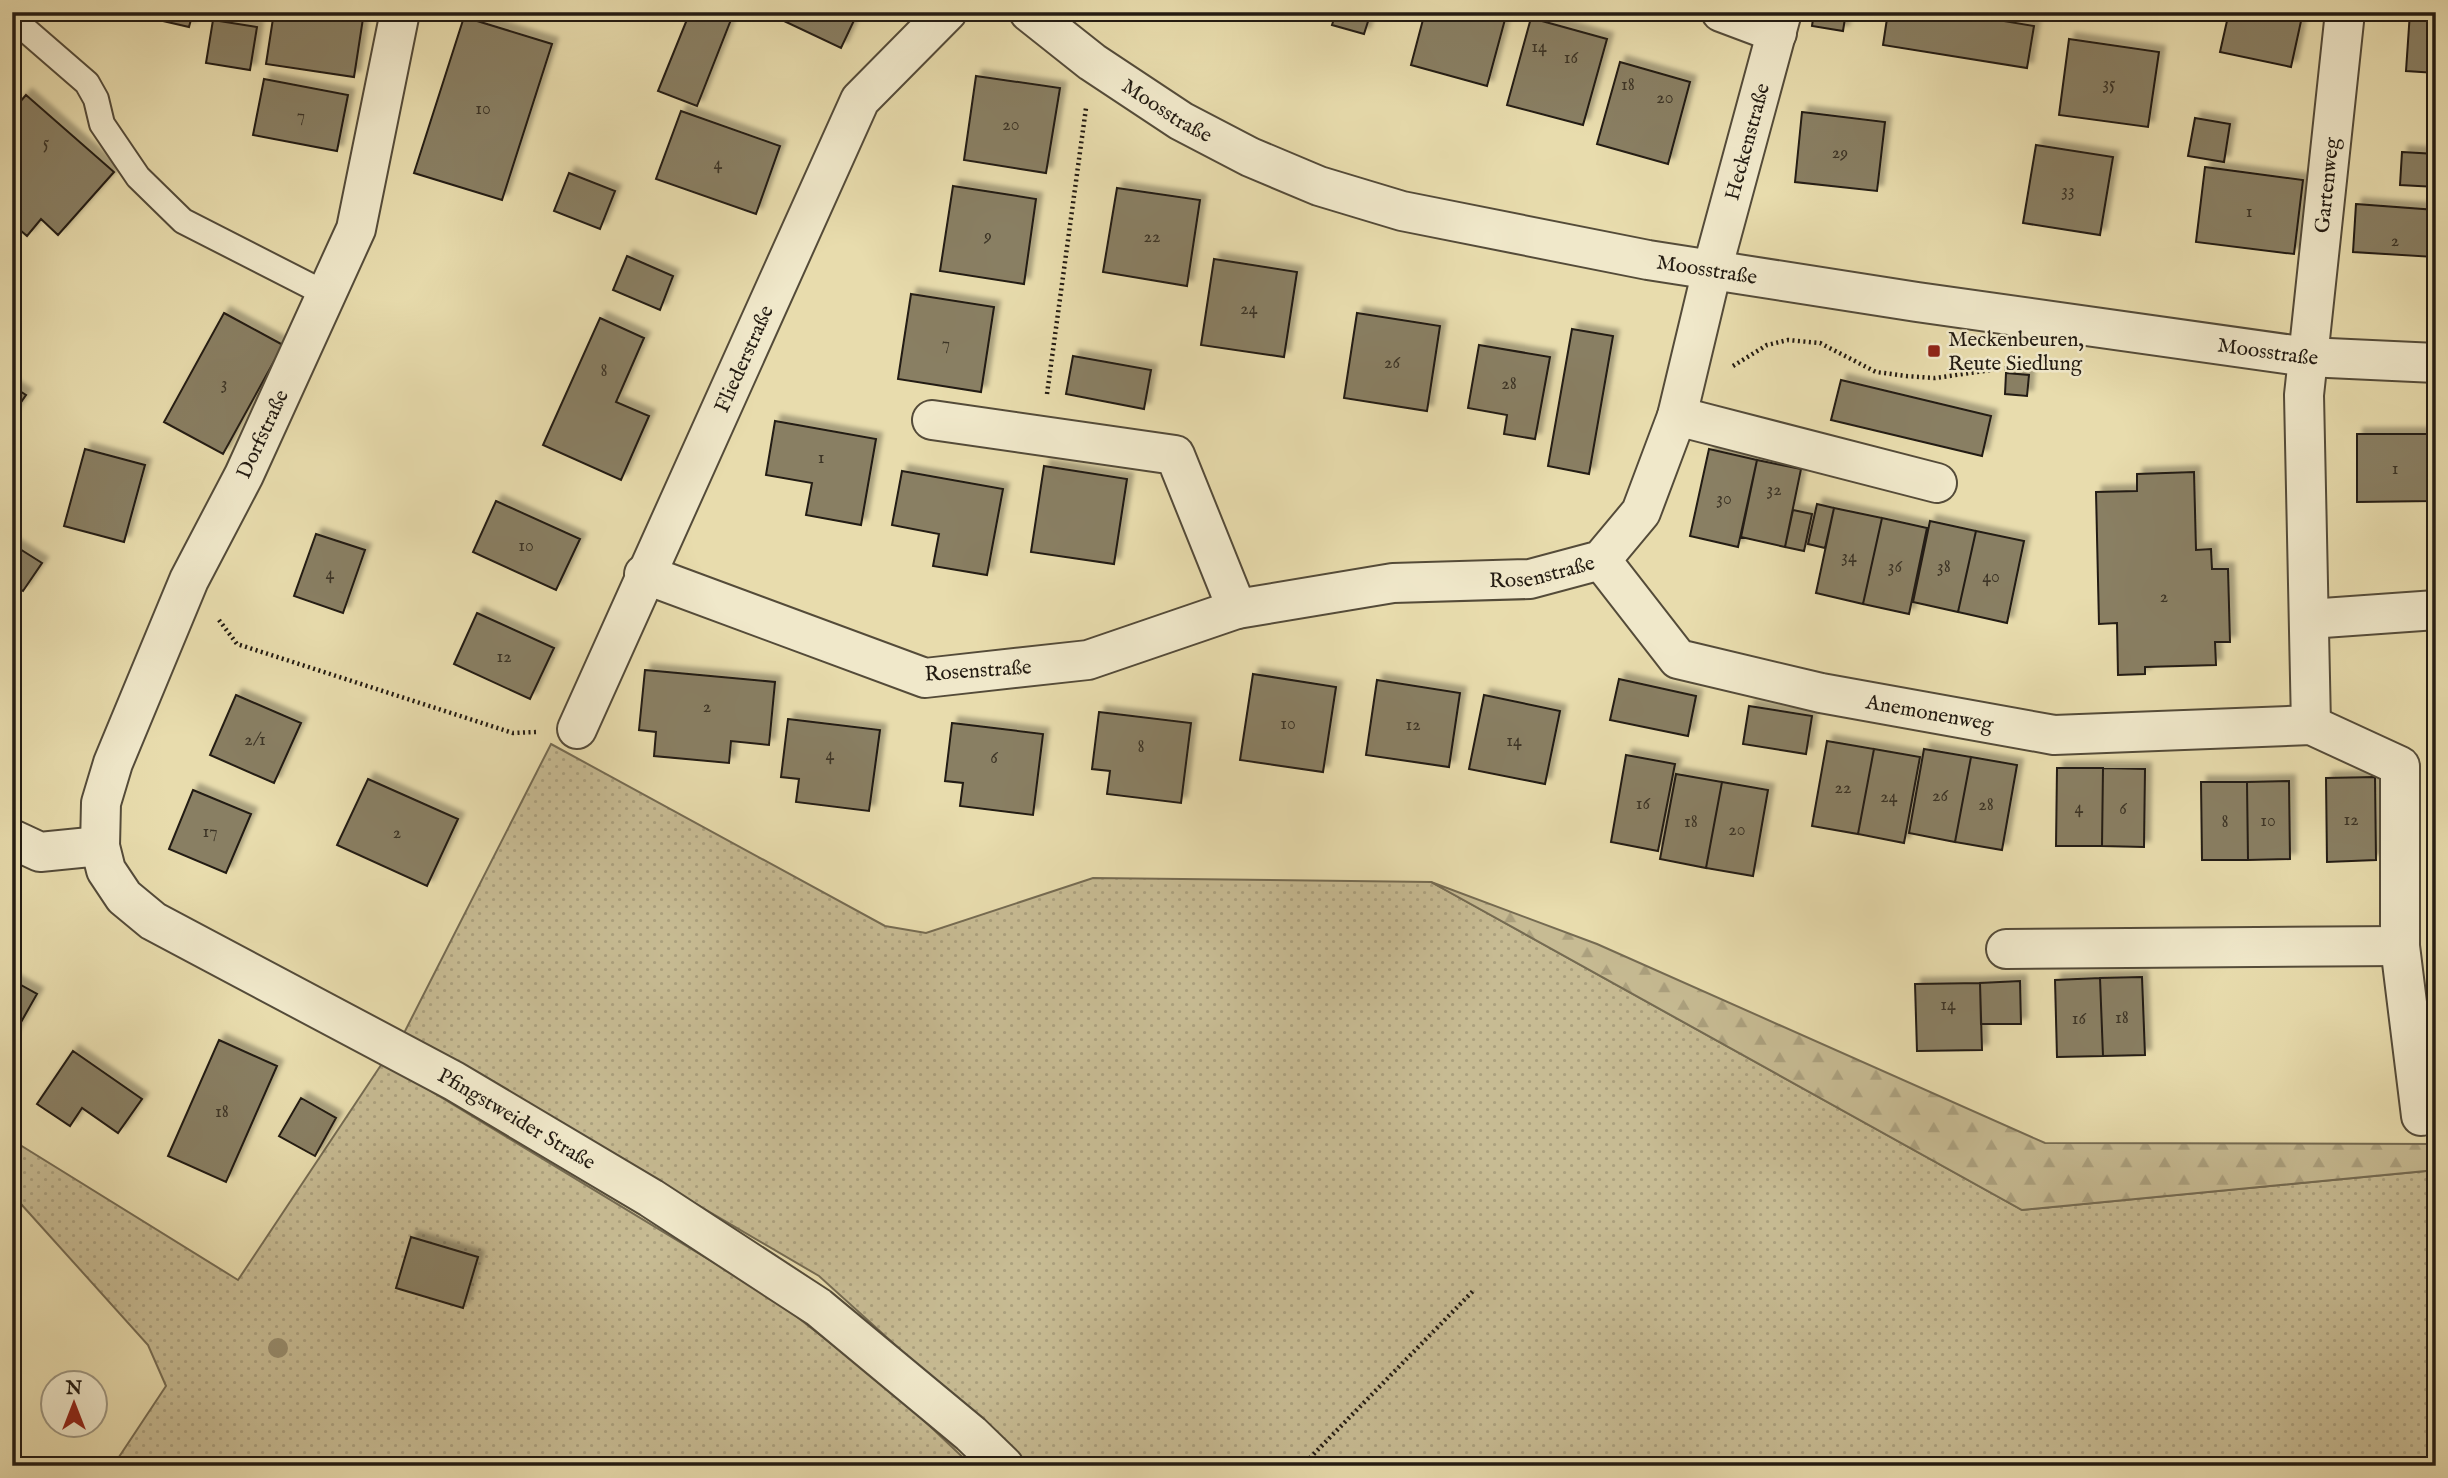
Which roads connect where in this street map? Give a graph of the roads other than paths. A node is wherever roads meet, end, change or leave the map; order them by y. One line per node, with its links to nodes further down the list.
1 (400, 12): 9 (street, Dorfstraße)
2 (947, 12): 16 (street, Fliederstraße)
3 (1029, 12): 8 (street, Moosstraße)
4 (1721, 12): 7 (street)
5 (2346, 12): 10 (street, Gartenweg)
6 (12, 18): 9 (lane)
7 (1780, 22): 8 (street, Heckenstraße)
8 (1712, 270): 10 (street, Moosstraße); 12 (street, Rosenstraße)
9 (326, 294): 23 (street, Dorfstraße)
10 (2307, 357): 11 (street, Moosstraße); 19 (street)
11 (2436, 363)
12 (1679, 407): 14 (street); 15 (street, Rosenstraße)
13 (932, 420): 17 (street)
14 (1937, 482)
15 (1601, 560): 17 (street, Rosenstraße); 20 (street, Anemonenweg)
16 (644, 574): 17 (street, Rosenstraße); 21 (street, Fliederstraße)
17 (1237, 609)
18 (2436, 610): 19 (street)
19 (2309, 619): 20 (street)
20 (2311, 725): 24 (street, Anemonenweg)
21 (577, 729)
22 (12, 839): 23 (street)
23 (100, 846): 27 (street, Pfingstweider Straße)
24 (2400, 946): 25 (street); 26 (street, Anemonenweg)
25 (2006, 949)
26 (2436, 1113)
27 (1004, 1466)

